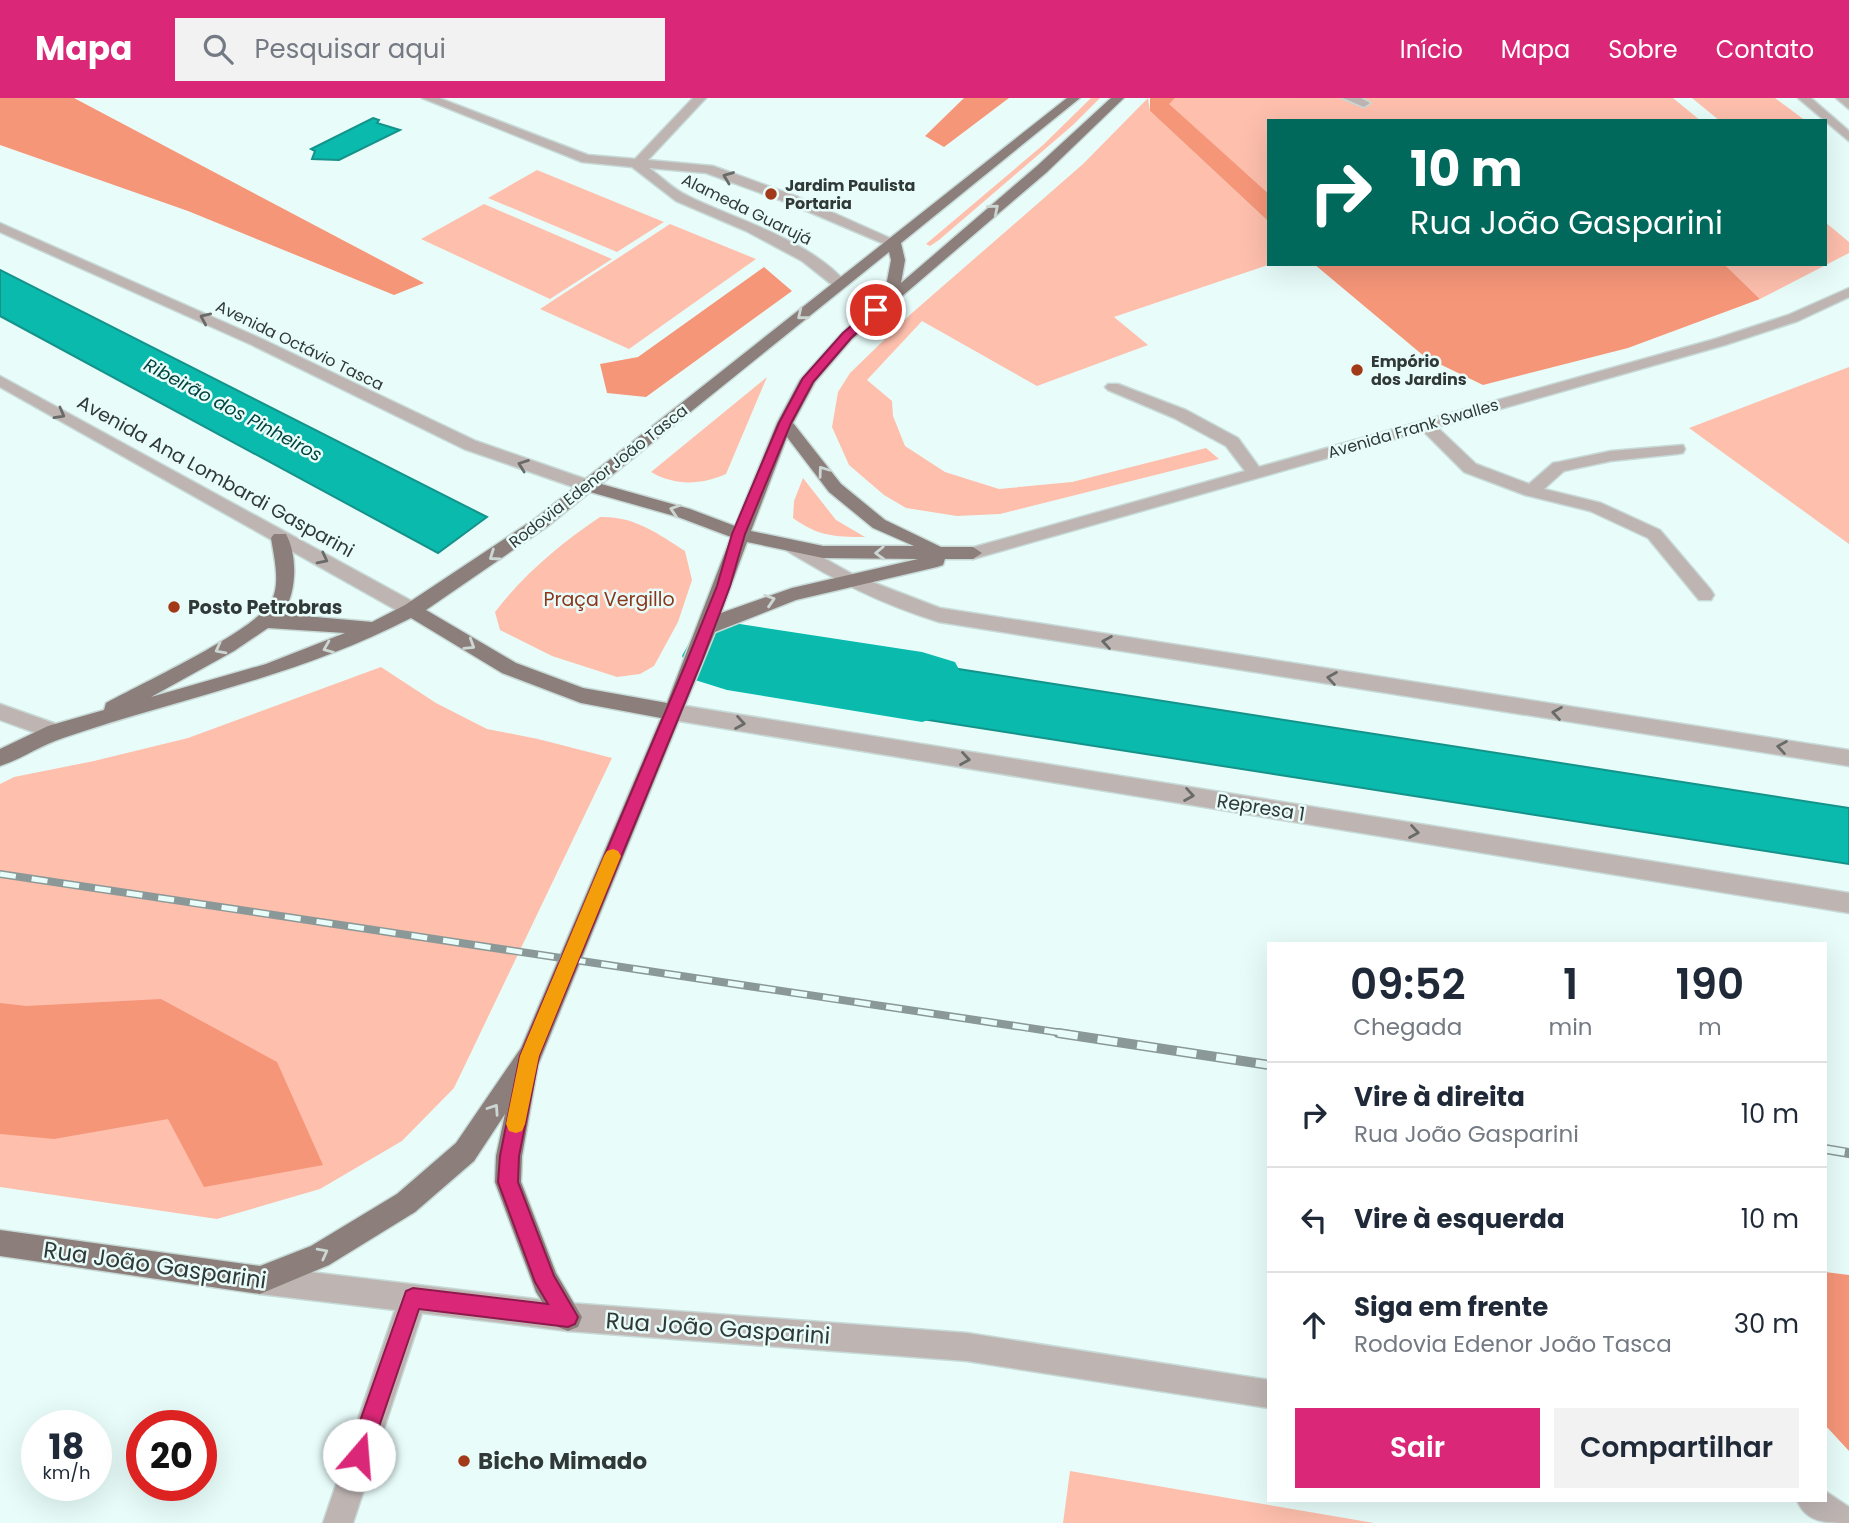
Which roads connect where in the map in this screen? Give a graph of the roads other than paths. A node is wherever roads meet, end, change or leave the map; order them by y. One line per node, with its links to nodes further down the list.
1 (428, 98): 13 (street, Alameda Guarujá)
2 (700, 98): 13 (street)
3 (1074, 98): 15 (main road, Rodovia Edenor João Tasca)
4 (1118, 98): 18 (main road, one-way to 4)
5 (1349, 98): 8 (street)
6 (1804, 98): 10 (street)
7 (1842, 98): 9 (street)
8 (1364, 103)
9 (1849, 105)
10 (1819, 112): 11 (street); 12 (street)
11 (1849, 120)
12 (1849, 137)
13 (637, 165): 15 (street, Alameda Guarujá, one-way to 13); 16 (street, Alameda Guarujá)
14 (0, 227): 25 (street, Avenida Octávio Tasca, one-way to 14)
15 (894, 243): 16 (main road, Rodovia Edenor João Tasca); 18 (main road)
16 (841, 285): 25 (main road, Rodovia Edenor João Tasca, one-way to 25)
17 (1849, 292): 22 (street, Avenida Frank Swalles)
18 (891, 296): 21 (main road)
19 (0, 381): 28 (street, Avenida Ana Lombardi Gasparini, one-way to 28)
20 (1113, 387): 24 (street)
21 (785, 423): 27 (main road); 30 (main road, one-way to 21)
22 (1426, 425): 24 (street, Avenida Frank Swalles); 26 (street)
23 (1677, 449): 26 (street)
24 (1255, 473): 31 (street, Avenida Frank Swalles)
25 (588, 486): 27 (main road, one-way to 25); 34 (main road, Rodovia Edenor João Tasca, one-way to 34)
26 (1531, 491): 33 (street)
27 (739, 534): 29 (main road); 36 (main road)
28 (280, 538): 34 (street, Avenida Ana Lombardi Gasparini, one-way to 34); 35 (main road)
29 (790, 545): 30 (main road, one-way to 29); 32 (street)
30 (938, 551): 31 (main road)
31 (973, 553): 32 (main road)
32 (848, 580): 36 (main road, one-way to 32); 43 (street, one-way to 32)
33 (1705, 595)
34 (412, 610): 37 (main road, Rodovia Edenor João Tasca); 39 (main road, one-way to 39)
35 (263, 621): 37 (main road); 40 (main road, one-way to 40)
36 (708, 627): 39 (main road)
37 (373, 630): 40 (main road, Rodovia Edenor João Tasca, one-way to 40)
38 (0, 712): 41 (street)
39 (673, 712): 44 (street, Represa 1, one-way to 44); 45 (main road)
40 (85, 723): 41 (main road, Rodovia Edenor João Tasca)
41 (55, 732): 42 (main road, Rodovia Edenor João Tasca)
42 (0, 758)
43 (1849, 758)
44 (1849, 903)
45 (530, 1056): 47 (main road, one-way to 45); 49 (main road)
46 (0, 1244): 47 (main road, Rua João Gasparini)
47 (260, 1280): 48 (street, Rua João Gasparini)
48 (413, 1298): 49 (street, Rua João Gasparini); 53 (street)
49 (568, 1317): 50 (street, Rua João Gasparini)
50 (1267, 1394)
51 (1815, 1502): 52 (street)
52 (1846, 1522)
53 (338, 1523)

